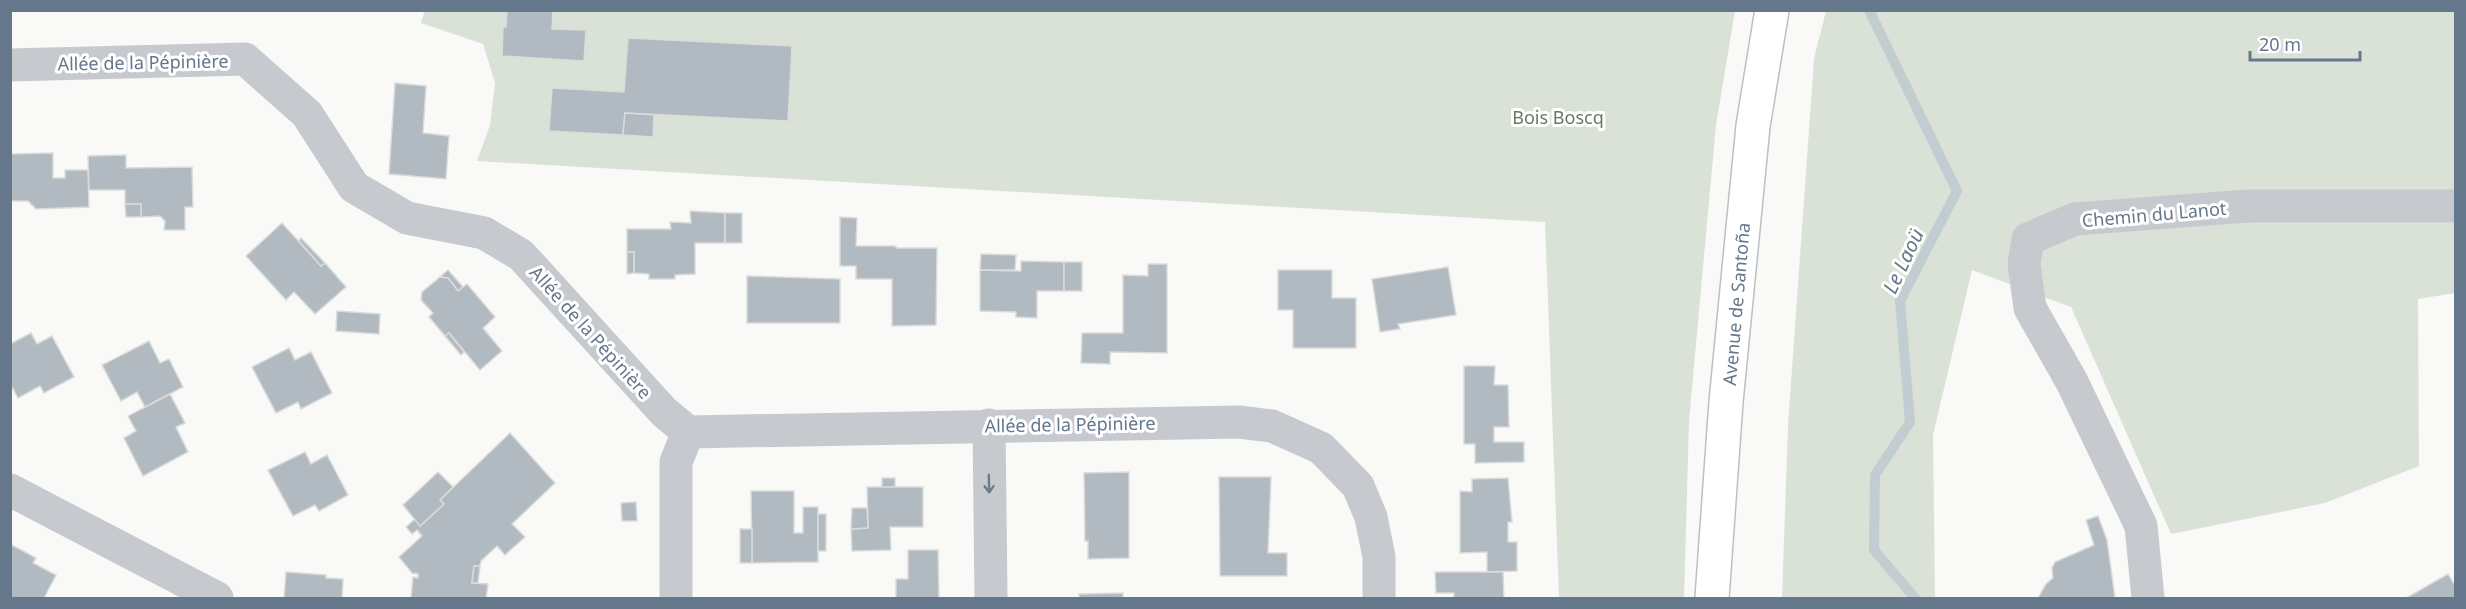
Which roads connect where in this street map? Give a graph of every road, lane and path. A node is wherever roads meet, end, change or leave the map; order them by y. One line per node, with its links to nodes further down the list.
1 (1772, 10): 11 (main road, Avenue de Santoña)
2 (10, 65): 5 (street, Allée de la Pépinière)
3 (2456, 206): 12 (street, Chemin du Lanot)
4 (989, 425): 5 (street, Allée de la Pépinière); 9 (street, one-way to 9); 10 (street, Allée de la Pépinière)
5 (688, 432): 8 (street)
6 (10, 490): 7 (street)
7 (217, 598)
8 (676, 598)
9 (991, 598)
10 (1379, 598)
11 (1712, 598)
12 (2148, 598)

